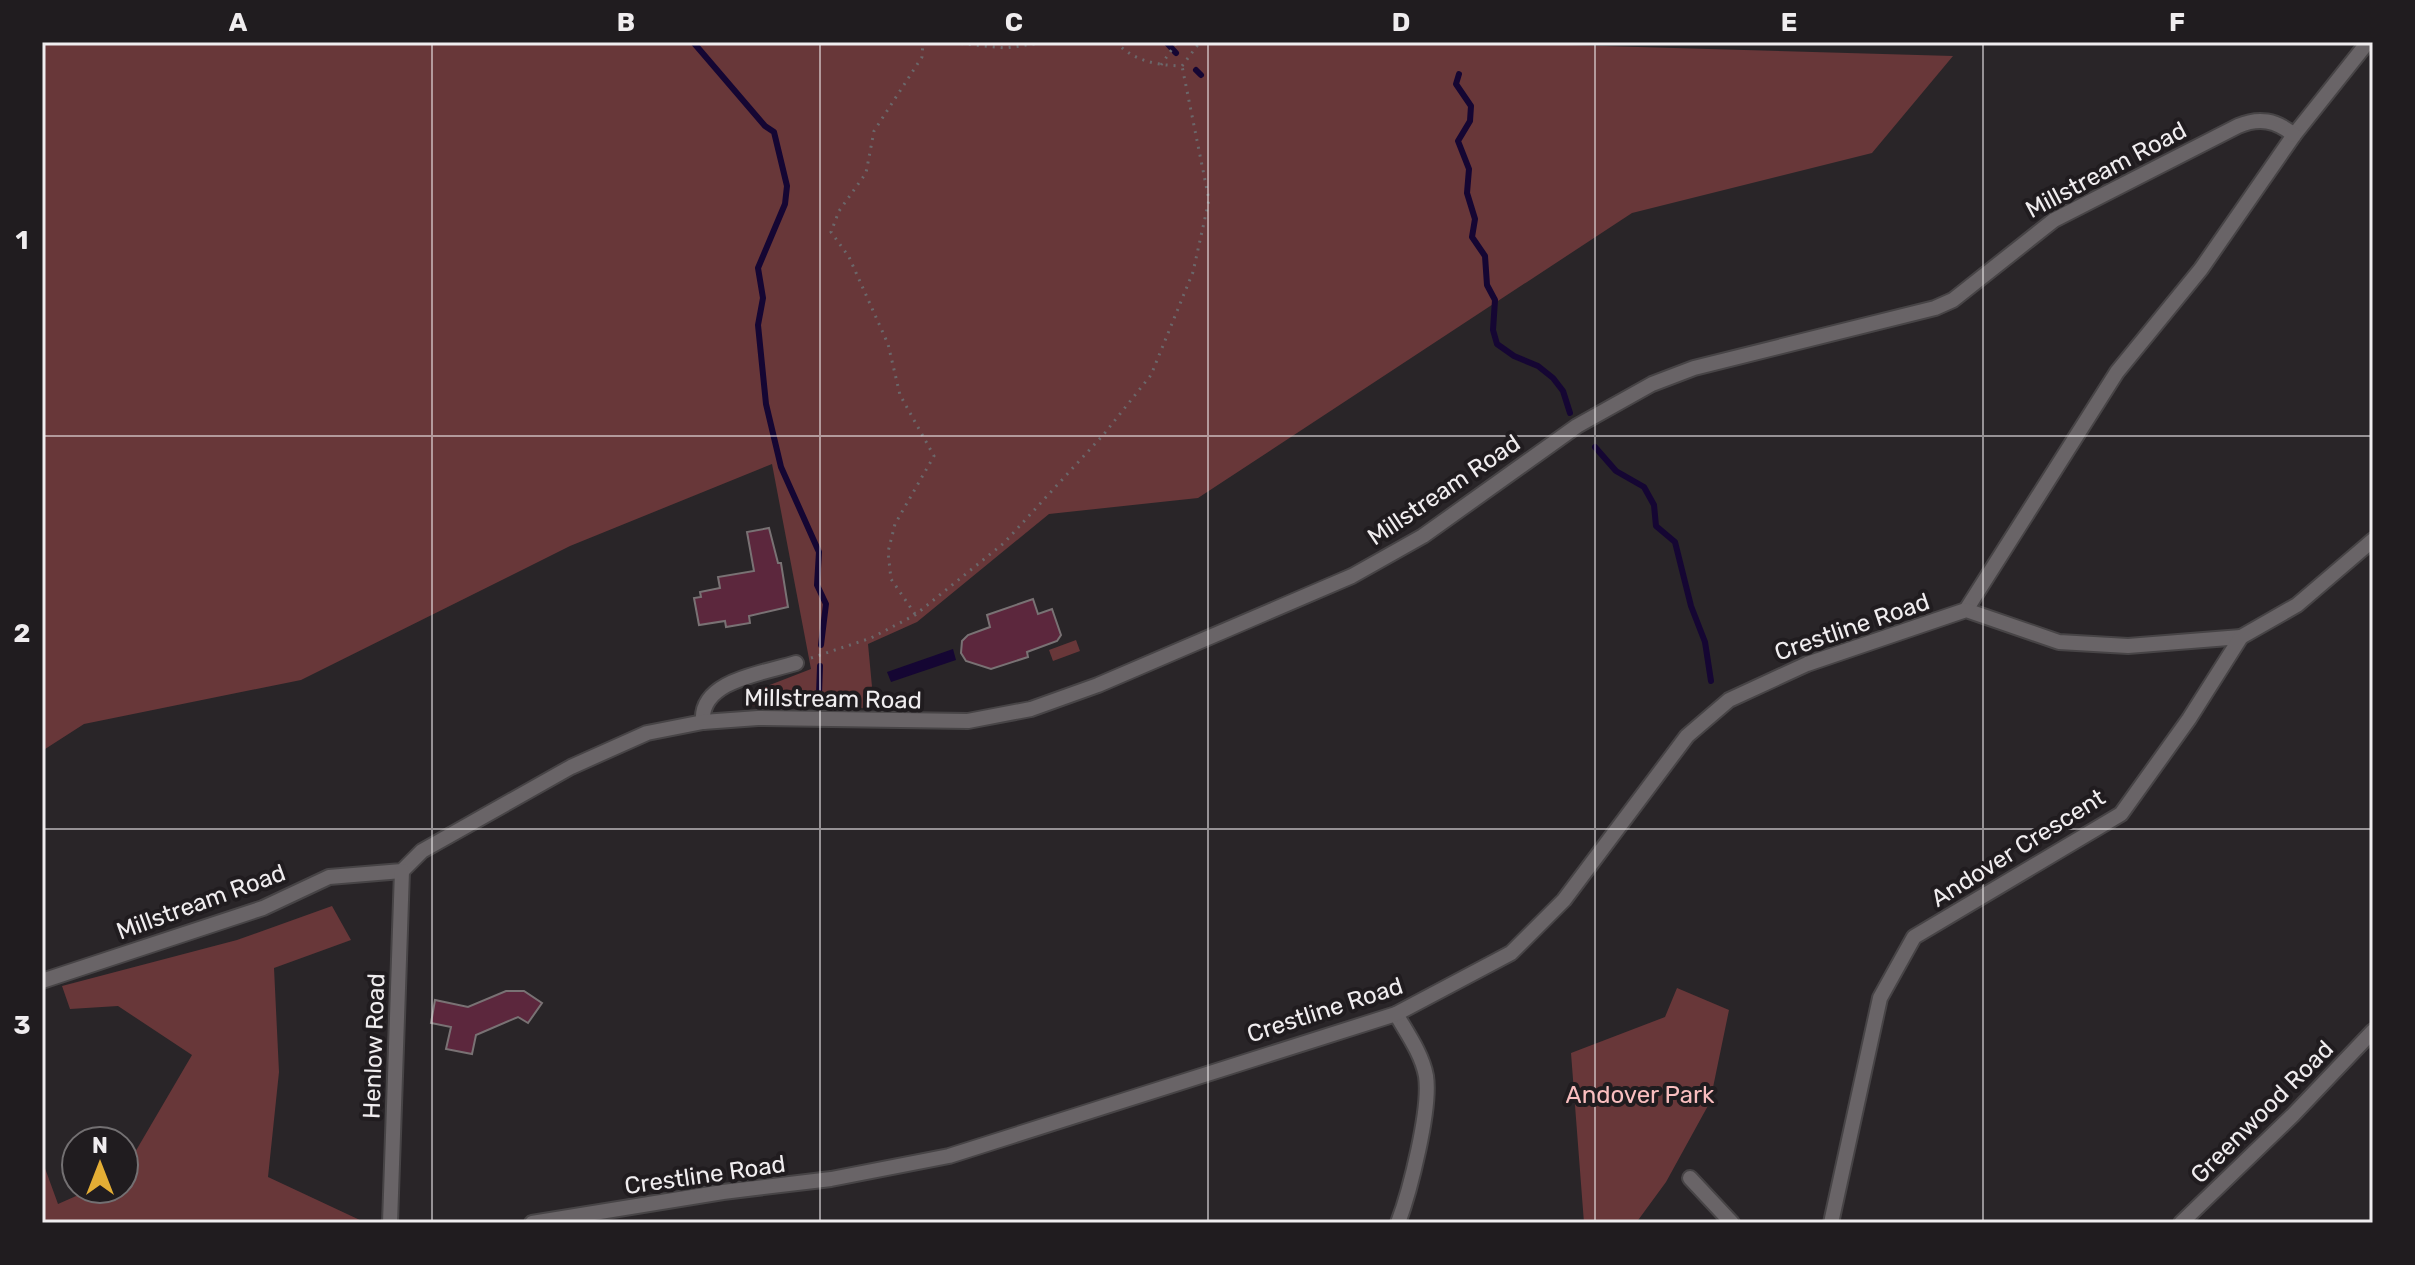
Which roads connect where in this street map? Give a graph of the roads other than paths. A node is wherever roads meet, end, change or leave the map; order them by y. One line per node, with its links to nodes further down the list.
1 (2368, 42): 2 (street)
2 (2294, 135): 4 (street); 7 (street, Millstream Road)
3 (2373, 540): 5 (street, Andover Crescent)
4 (1966, 610): 5 (street, Crestline Road); 10 (street, Crestline Road)
5 (2241, 637): 17 (street, Andover Crescent)
6 (796, 663): 7 (street)
7 (703, 722): 8 (street, Millstream Road)
8 (402, 871): 9 (street, Millstream Road); 13 (street, Henlow Road)
9 (42, 981)
10 (1396, 1014): 14 (street, Crestline Road); 15 (street)
11 (2373, 1031): 18 (street, Greenwood Road)
12 (1690, 1178): 16 (street)
13 (390, 1223)
14 (532, 1223)
15 (1398, 1223)
16 (1732, 1223)
17 (1831, 1223)
18 (2181, 1223)

